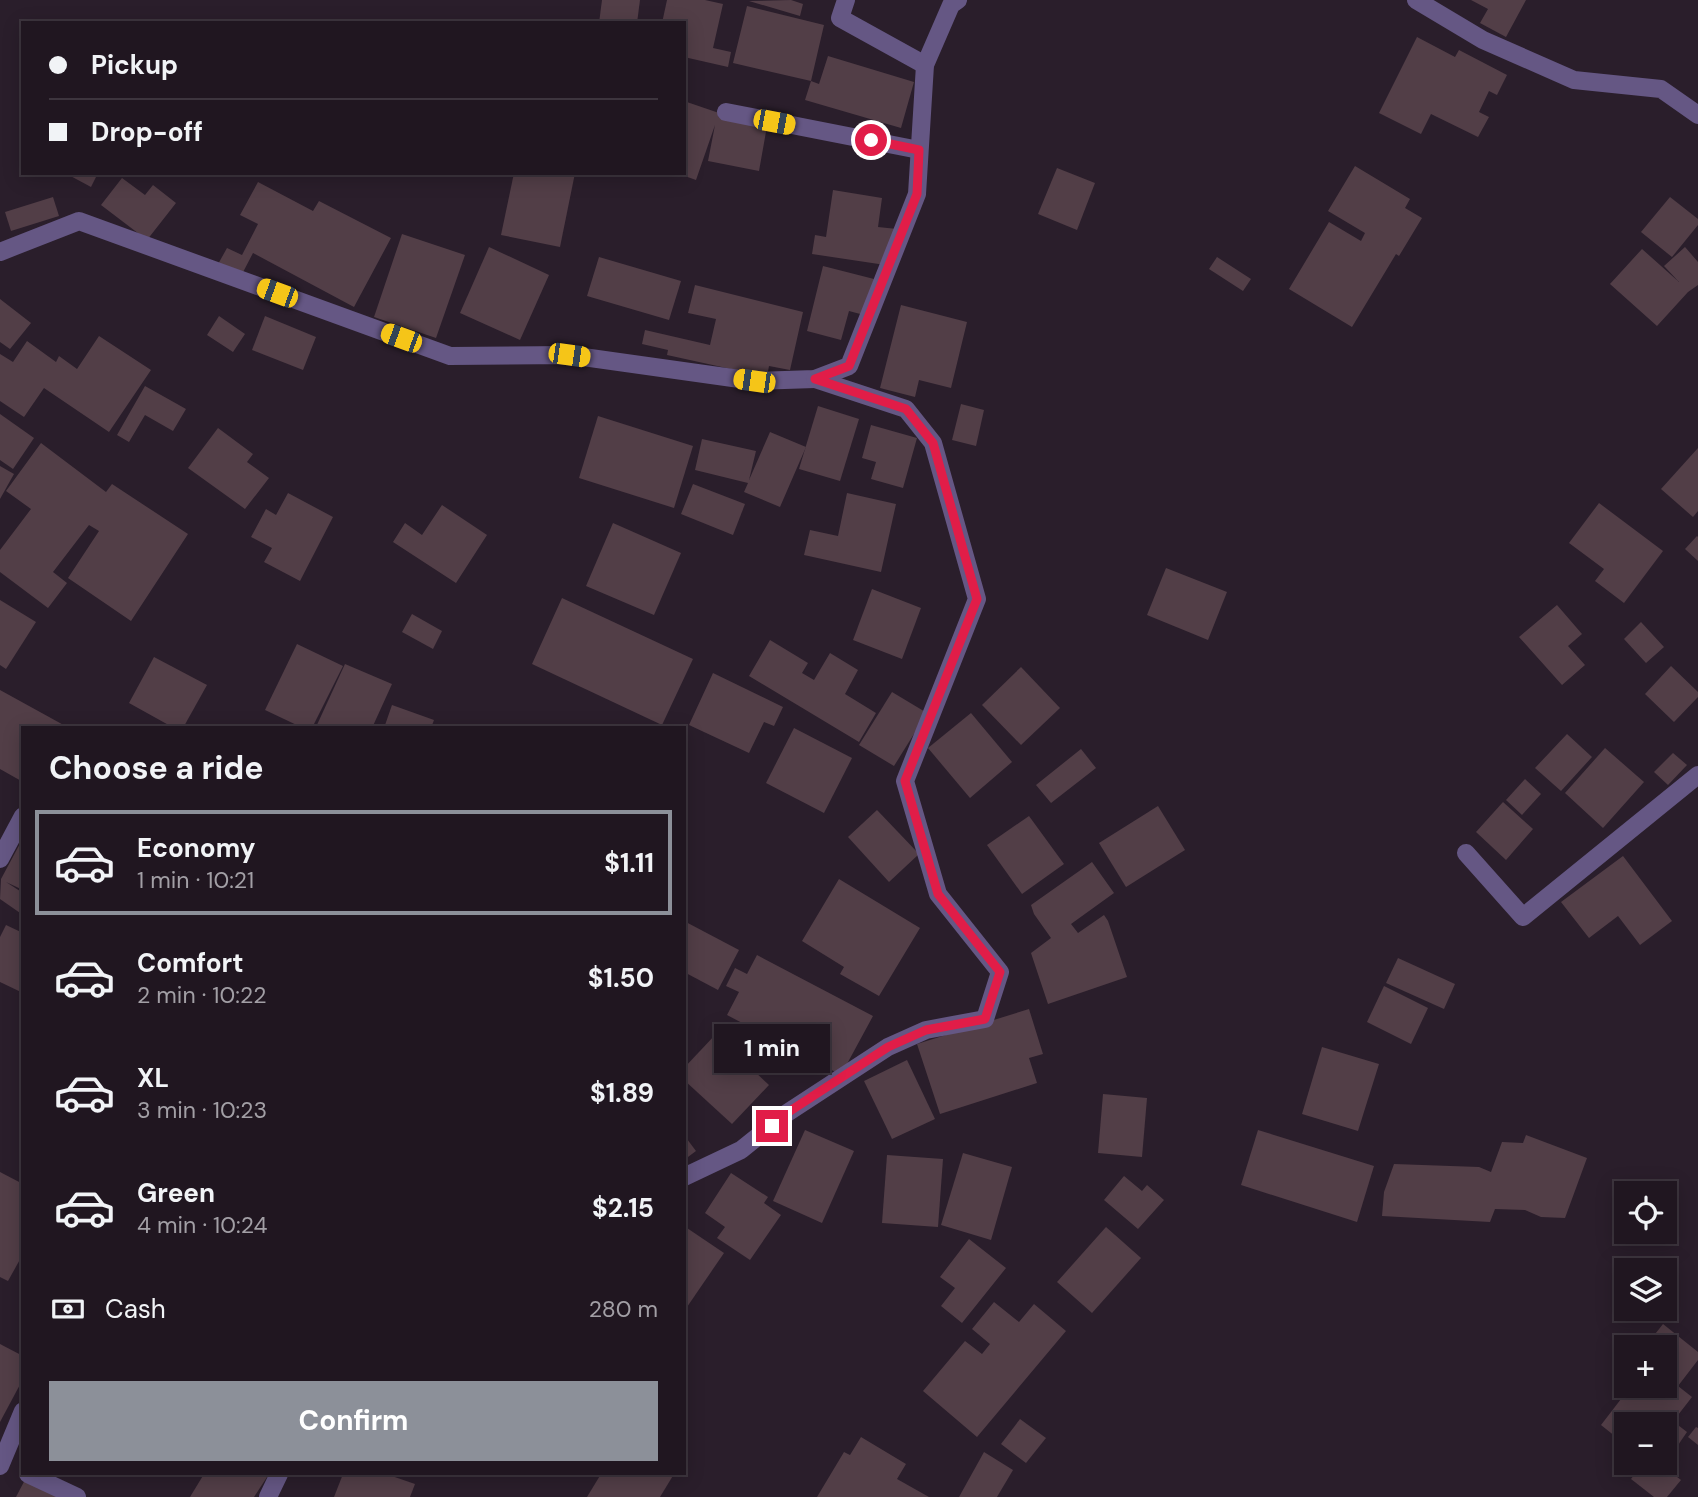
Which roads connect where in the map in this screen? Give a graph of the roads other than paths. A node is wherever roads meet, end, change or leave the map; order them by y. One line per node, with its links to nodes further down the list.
1 (846, 0): 4 (street)
2 (958, 0): 4 (street)
3 (1416, 0): 6 (street)
4 (925, 65): 7 (street)
5 (726, 112): 7 (street)
6 (1698, 115)
7 (919, 150): 9 (street)
8 (0, 252): 9 (street)
9 (815, 379): 14 (street)
10 (1698, 775): 12 (street)
11 (21, 820): 13 (street)
12 (1466, 853)
13 (0, 859)
14 (686, 1176)
15 (21, 1416): 16 (street)
16 (1, 1464): 17 (street)
17 (21, 1470)
18 (30, 1475): 20 (street)
19 (279, 1475): 21 (street)
20 (77, 1497)
21 (268, 1497)

